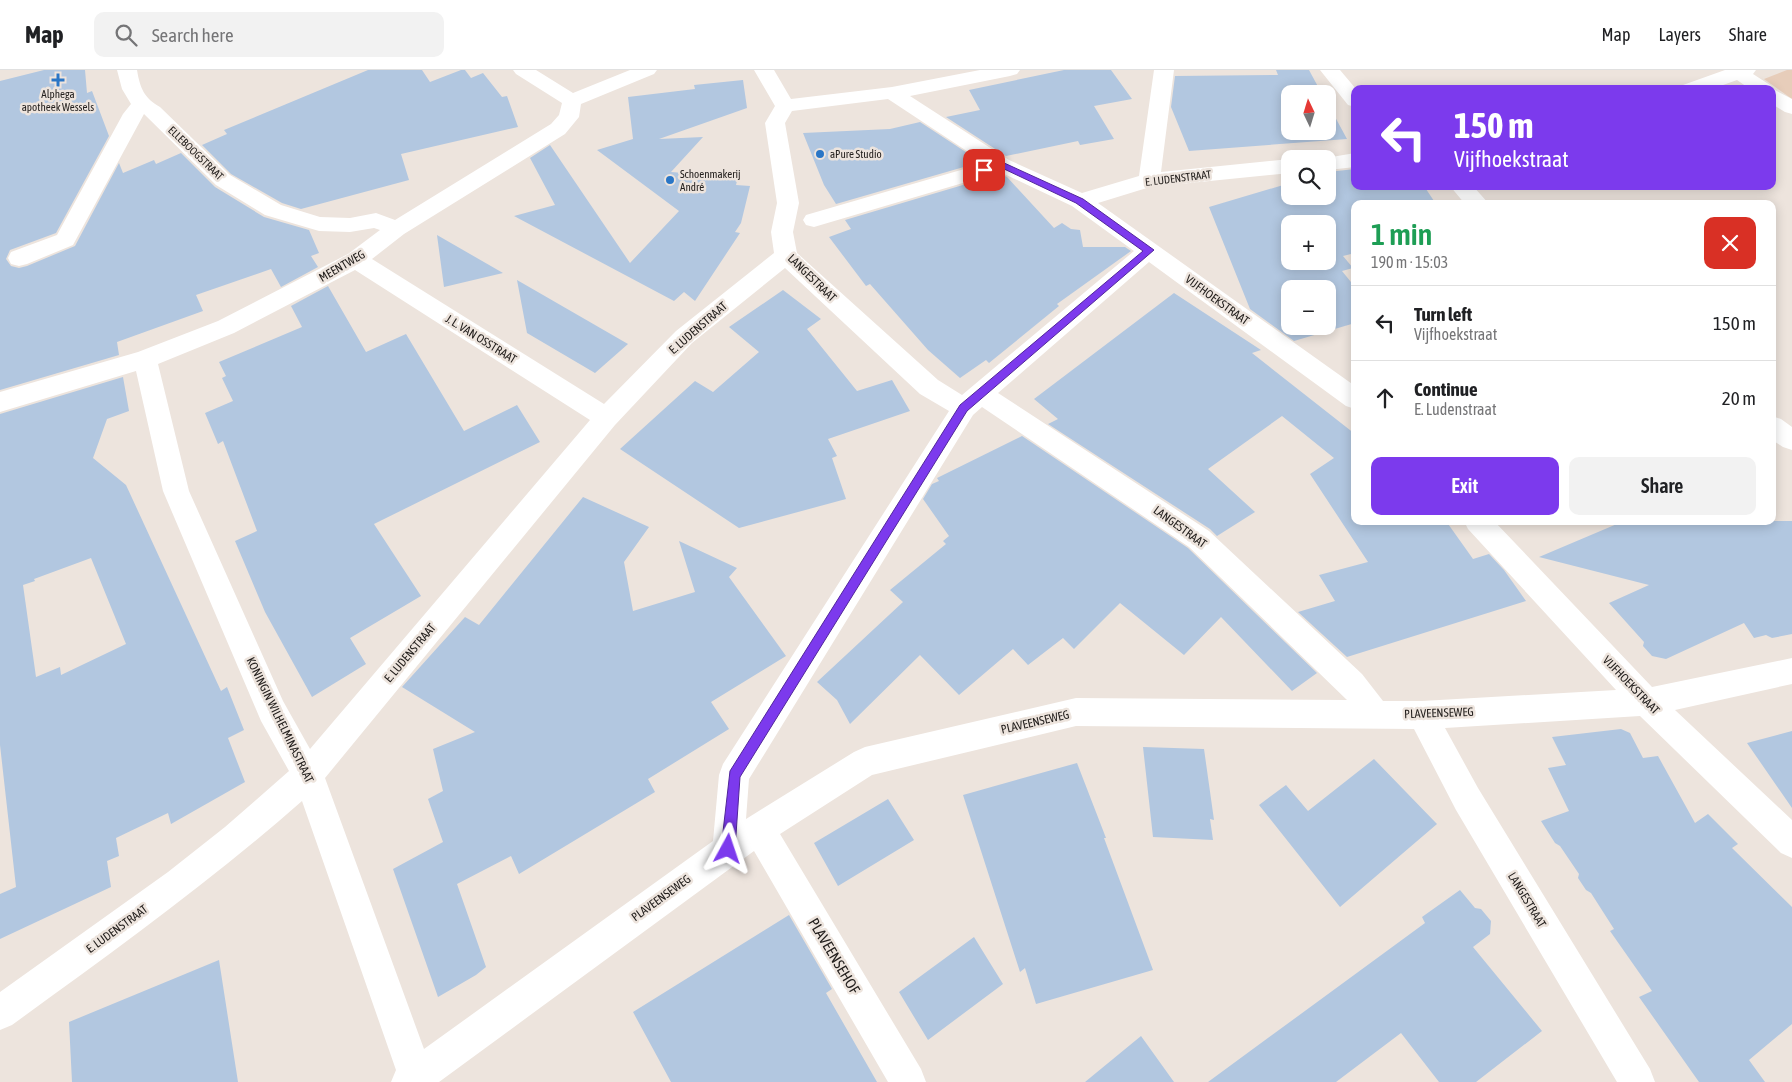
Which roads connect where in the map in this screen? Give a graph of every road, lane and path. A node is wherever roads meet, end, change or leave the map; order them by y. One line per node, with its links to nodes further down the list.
1 (127, 70): 15 (street, ELLEBOOGSTRAAT)
2 (523, 70): 14 (street)
3 (647, 70): 14 (street)
4 (764, 70): 16 (street)
5 (1010, 70): 11 (street)
6 (1164, 70): 22 (street)
7 (1330, 70): 12 (street)
8 (1740, 71): 9 (street); 10 (street)
9 (1701, 85)
10 (1758, 85)
11 (892, 93): 16 (street); 20 (street)
12 (1351, 97)
13 (1776, 98): 17 (street)
14 (572, 101): 27 (street, MEENTWEG)
15 (141, 105): 27 (street, ELLEBOOGSTRAAT); 30 (street)
16 (785, 106): 29 (street, LANGESTRAAT)
17 (1792, 108)
18 (1351, 160): 19 (street)
19 (1336, 162)
20 (1002, 165): 25 (street); 26 (street)
21 (1281, 167): 22 (street, E. LUDENSTRAAT)
22 (1149, 180): 25 (street, E. LUDENSTRAAT)
23 (1464, 190): 24 (street)
24 (1474, 200)
25 (1080, 201): 28 (street, VIJFHOEKSTRAAT)
26 (814, 220)
27 (396, 229): 31 (street, MEENTWEG)
28 (1149, 250): 33 (street, VIJFHOEKSTRAAT); 34 (street)
29 (786, 256): 34 (street, LANGESTRAAT); 36 (street, E. LUDENSTRAAT)
30 (19, 258)
31 (356, 260): 32 (street, MEENTWEG); 36 (street, J. L. VAN OSSTRAAT)
32 (145, 359): 35 (street, MEENTWEG); 44 (street, KONINGIN WILHELMINASTRAAT)
33 (1351, 396)
34 (972, 400): 42 (street, LANGESTRAAT); 47 (street)
35 (0, 402)
36 (606, 418): 44 (street, E. LUDENSTRAAT)
37 (1776, 429): 38 (street)
38 (1792, 440)
39 (1481, 525): 41 (street, VIJFHOEKSTRAAT)
40 (1792, 671): 41 (street, PLAVEENSEWEG)
41 (1646, 702): 43 (street, PLAVEENSEWEG); 46 (street, VIJFHOEKSTRAAT)
42 (1374, 714): 43 (street, PLAVEENSEWEG); 45 (street, PLAVEENSEWEG)
43 (1422, 714): 51 (street, LANGESTRAAT)
44 (308, 775): 48 (street, E. LUDENSTRAAT); 49 (street, KONINGIN WILHELMINASTRAAT)
45 (759, 829): 47 (street, PLAVEENSEWEG); 50 (street, PLAVEENSEHOF)
46 (1792, 842)
47 (728, 849): 49 (street, PLAVEENSEWEG)
48 (0, 1013)
49 (415, 1081)
50 (908, 1082)
51 (1638, 1082)

